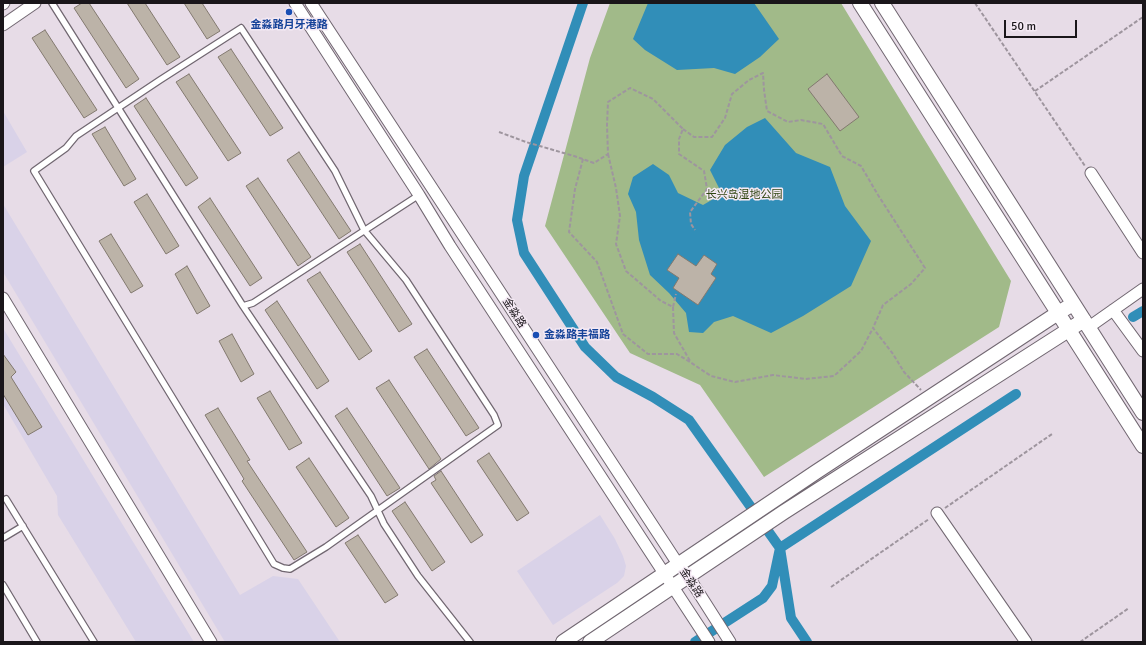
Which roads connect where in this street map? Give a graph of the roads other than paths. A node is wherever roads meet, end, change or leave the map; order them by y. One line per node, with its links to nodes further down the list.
1 (35, 3): 7 (street)
2 (52, 3): 8 (lane)
3 (294, 3): 10 (street, 金淼路)
4 (311, 3): 29 (street, 金淼路)
5 (860, 3): 18 (street)
6 (882, 3): 15 (street)
7 (3, 24)
8 (118, 108): 11 (lane); 16 (lane); 25 (lane)
9 (1091, 173): 12 (street)
10 (419, 195): 11 (lane); 30 (street, 金淼路)
11 (364, 230): 16 (lane); 25 (lane)
12 (1143, 253)
13 (1143, 289): 17 (street)
14 (3, 298): 36 (street)
15 (1073, 304): 18 (street); 19 (street)
16 (243, 306): 25 (lane)
17 (1113, 310): 19 (street); 21 (street)
18 (1058, 312): 20 (street); 29 (street)
19 (1086, 324): 20 (street); 22 (street)
20 (1069, 329): 23 (street); 31 (street)
21 (1143, 350)
22 (1143, 413)
23 (1143, 446)
24 (6, 499): 27 (lane)
25 (378, 510): 37 (lane)
26 (937, 513): 42 (street)
27 (23, 526): 28 (lane); 35 (lane)
28 (3, 538)
29 (678, 564): 30 (street); 31 (street, 金淼路)
30 (664, 574): 33 (street, 金淼路); 38 (street)
31 (688, 576): 33 (street); 41 (street, 金淼路)
32 (3, 585): 34 (lane)
33 (673, 586): 39 (street); 40 (street, 金淼路)
34 (37, 642)
35 (94, 642)
36 (211, 642)
37 (470, 642)
38 (563, 642)
39 (590, 642)
40 (709, 642)
41 (730, 642)
42 (1026, 642)

